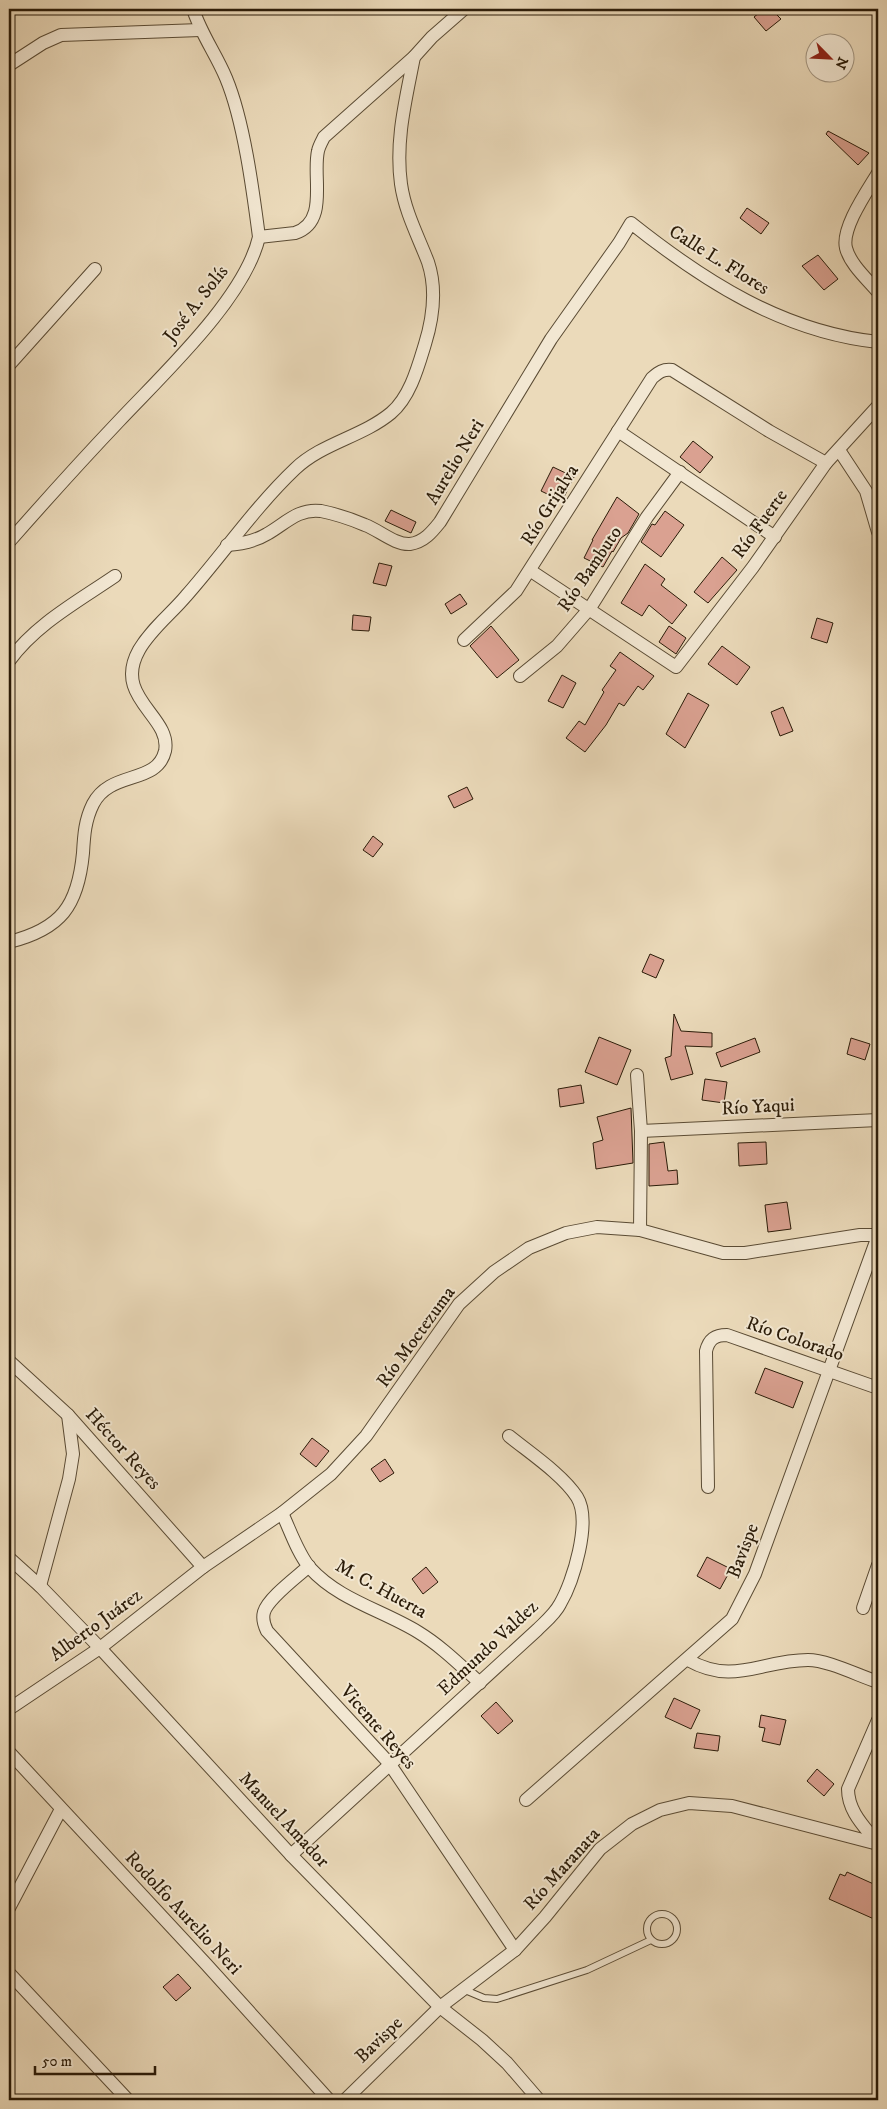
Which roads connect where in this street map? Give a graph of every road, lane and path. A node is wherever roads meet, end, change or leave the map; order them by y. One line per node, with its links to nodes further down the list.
1 (193, 9): 3 (street, José A. Solís)
2 (464, 9): 4 (street)
3 (200, 30): 5 (street); 8 (street, José A. Solís)
4 (414, 57): 8 (street); 21 (street)
5 (9, 65)
6 (878, 173): 10 (street)
7 (631, 223): 11 (street, Calle L. Flores); 21 (street, Aurelio Neri)
8 (259, 237): 20 (street, José A. Solís)
9 (95, 269): 12 (street)
10 (878, 292)
11 (878, 342)
12 (9, 365)
13 (878, 406): 15 (street, Río Fuerte)
14 (618, 431): 16 (street, Río Grijalva); 17 (street); 22 (street, Río Grijalva)
15 (839, 450): 16 (street, Río Fuerte); 18 (street)
16 (826, 463): 19 (street, Río Fuerte)
17 (680, 472): 19 (street); 24 (street, Río Bambuto)
18 (878, 532)
19 (775, 536): 24 (street, Río Fuerte)
20 (9, 542)
21 (226, 545): 28 (street)
22 (531, 571): 24 (street); 25 (street, Río Grijalva)
23 (115, 576): 26 (street)
24 (590, 608): 27 (street, Río Bambuto)
25 (464, 640)
26 (9, 661)
27 (520, 676)
28 (9, 942)
29 (637, 1075): 31 (street)
30 (878, 1120): 31 (street, Río Yaqui)
31 (640, 1131): 32 (street)
32 (640, 1230): 33 (street, Río Moctezuma); 40 (street, Río Moctezuma)
33 (878, 1235): 35 (street, Bavispe)
34 (9, 1361): 37 (street, Héctor Reyes)
35 (828, 1370): 36 (street, Río Colorado); 39 (street, Río Colorado); 48 (street, Bavispe)
36 (878, 1388)
37 (68, 1414): 44 (street, Héctor Reyes); 45 (street)
38 (509, 1436): 50 (street, Edmundo Valdez)
39 (708, 1487)
40 (282, 1514): 43 (street, M. C. Huerta); 44 (street, Río Moctezuma)
41 (9, 1558): 45 (street, Manuel Amador)
42 (878, 1565): 46 (street)
43 (309, 1566): 50 (street, M. C. Huerta); 54 (street, Vicente Reyes)
44 (203, 1567): 47 (street, Alberto Juárez)
45 (40, 1586): 47 (street, Manuel Amador)
46 (863, 1608)
47 (100, 1648): 51 (street, Alberto Juárez); 58 (street, Manuel Amador)
48 (688, 1660): 49 (street); 55 (street, Bavispe)
49 (878, 1682)
50 (480, 1683): 54 (street, Edmundo Valdez)
51 (9, 1709)
52 (878, 1720): 57 (street)
53 (9, 1752): 56 (street, Rodolfo Aurelio Neri)
54 (389, 1763): 58 (street, Edmundo Valdez); 61 (street, Vicente Reyes)
55 (526, 1800)
56 (61, 1809): 59 (street); 66 (street, Rodolfo Aurelio Neri)
57 (878, 1844): 61 (street, Río Maranata)
58 (291, 1855): 64 (street, Manuel Amador)
59 (9, 1908)
60 (651, 1940): 60 (lane); 63 (lane)
61 (515, 1950): 63 (street, Río Maranata)
62 (9, 1972): 65 (street)
63 (464, 1990): 64 (street, Río Maranata)
64 (440, 2007): 67 (street, Bavispe); 68 (street, Manuel Amador)
65 (128, 2100)
66 (329, 2100)
67 (345, 2100)
68 (539, 2100)

